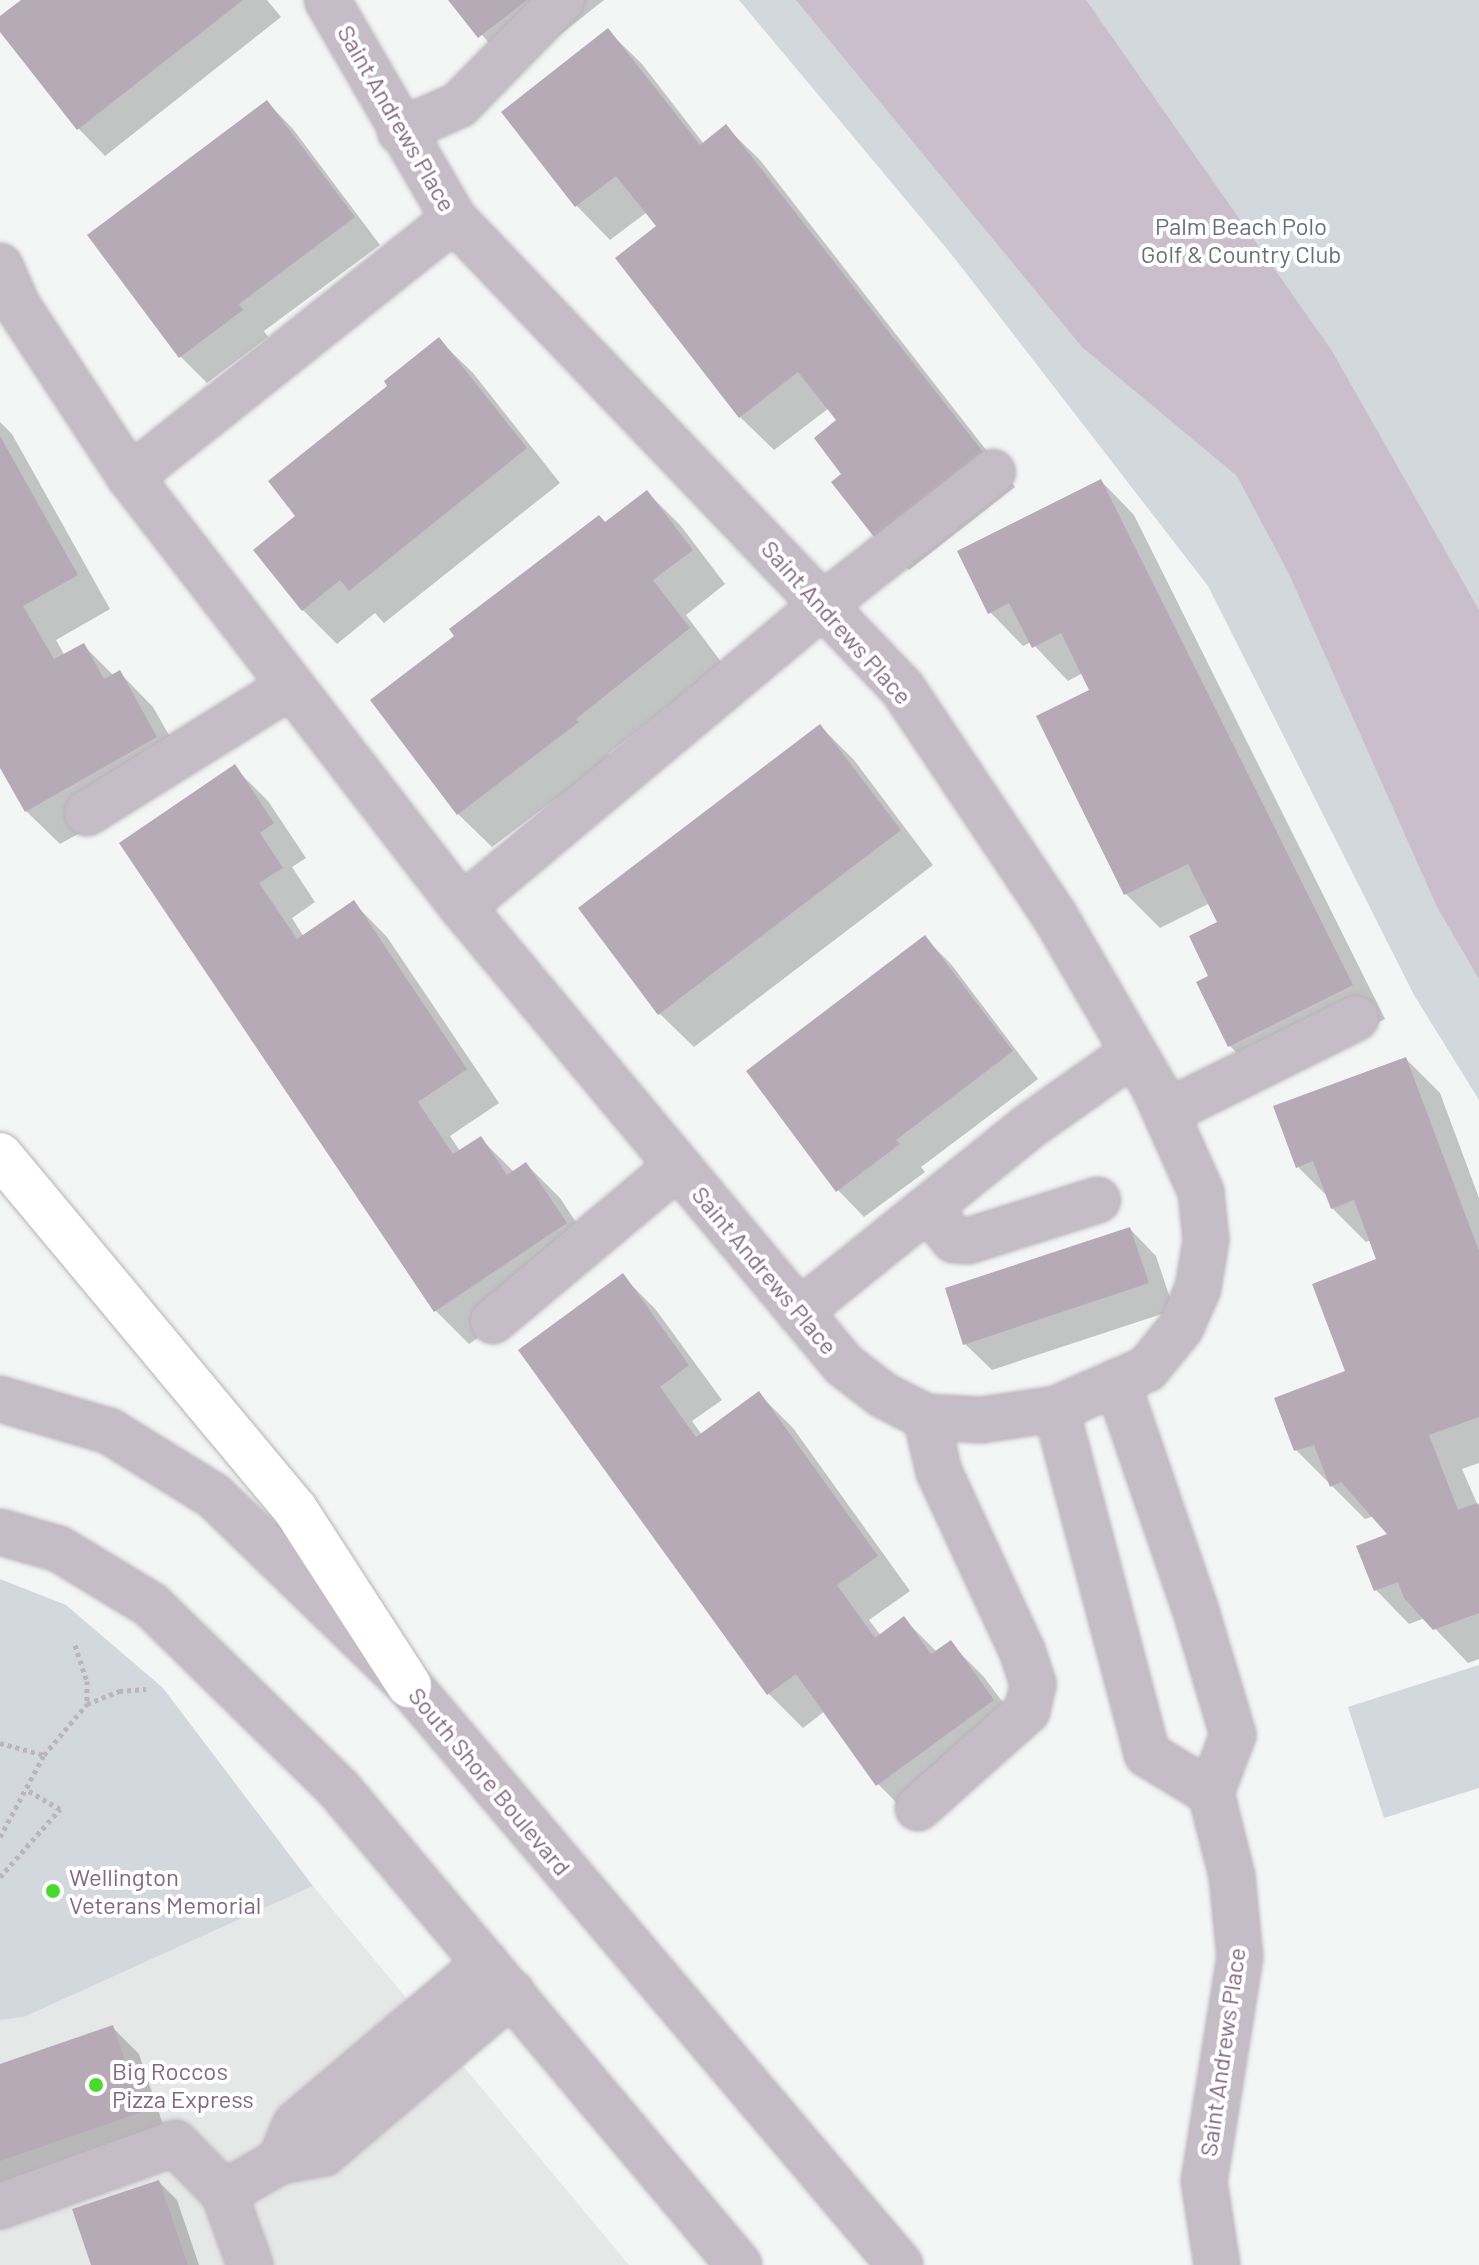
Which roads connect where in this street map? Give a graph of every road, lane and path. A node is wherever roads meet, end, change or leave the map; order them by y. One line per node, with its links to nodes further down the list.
1 (327, 0): 3 (street, Saint Andrews Place)
2 (562, 0): 3 (street)
3 (400, 131): 4 (street, Saint Andrews Place)
4 (454, 219): 7 (street); 8 (street, Saint Andrews Place)
5 (0, 266): 7 (street, Saint Andrews Place)
6 (993, 472): 8 (street)
7 (130, 477): 9 (street, Saint Andrews Place)
8 (824, 604): 11 (street); 13 (street, Saint Andrews Place)
9 (291, 686): 10 (street); 11 (street, Saint Andrews Place)
10 (87, 813)
11 (462, 907): 16 (street, Saint Andrews Place)
12 (1356, 1018): 14 (street)
13 (1133, 1053): 14 (street, Saint Andrews Place); 18 (street)
14 (1167, 1112): 21 (street, Saint Andrews Place)
15 (0, 1155): 27 (main road)
16 (678, 1166): 19 (street, Saint Andrews Place); 20 (street)
17 (1098, 1200): 18 (street)
18 (928, 1208): 19 (street)
19 (799, 1312): 24 (street, Saint Andrews Place)
20 (493, 1321)
21 (1117, 1382): 23 (street, Saint Andrews Place); 33 (street)
22 (0, 1399): 27 (street, South Shore Boulevard)
23 (1056, 1409): 24 (street, Saint Andrews Place); 33 (street)
24 (926, 1417): 34 (street)
25 (0, 1532): 39 (street)
26 (75, 1645): 29 (path)
27 (409, 1685): 44 (street, South Shore Boulevard)
28 (146, 1689): 29 (path)
29 (87, 1704): 31 (path)
30 (0, 1743): 31 (path)
31 (44, 1755): 32 (path)
32 (26, 1789): 36 (path); 38 (path)
33 (1211, 1793): 45 (street, Saint Andrews Place)
34 (918, 1808)
35 (0, 1816): 36 (path)
36 (9, 1820): 37 (path)
37 (0, 1837)
38 (0, 1877)
39 (499, 1978): 40 (street); 43 (street)
40 (224, 2193): 41 (street); 42 (street)
41 (0, 2206)
42 (250, 2265)
43 (739, 2265)
44 (900, 2265)
45 (1217, 2265)

